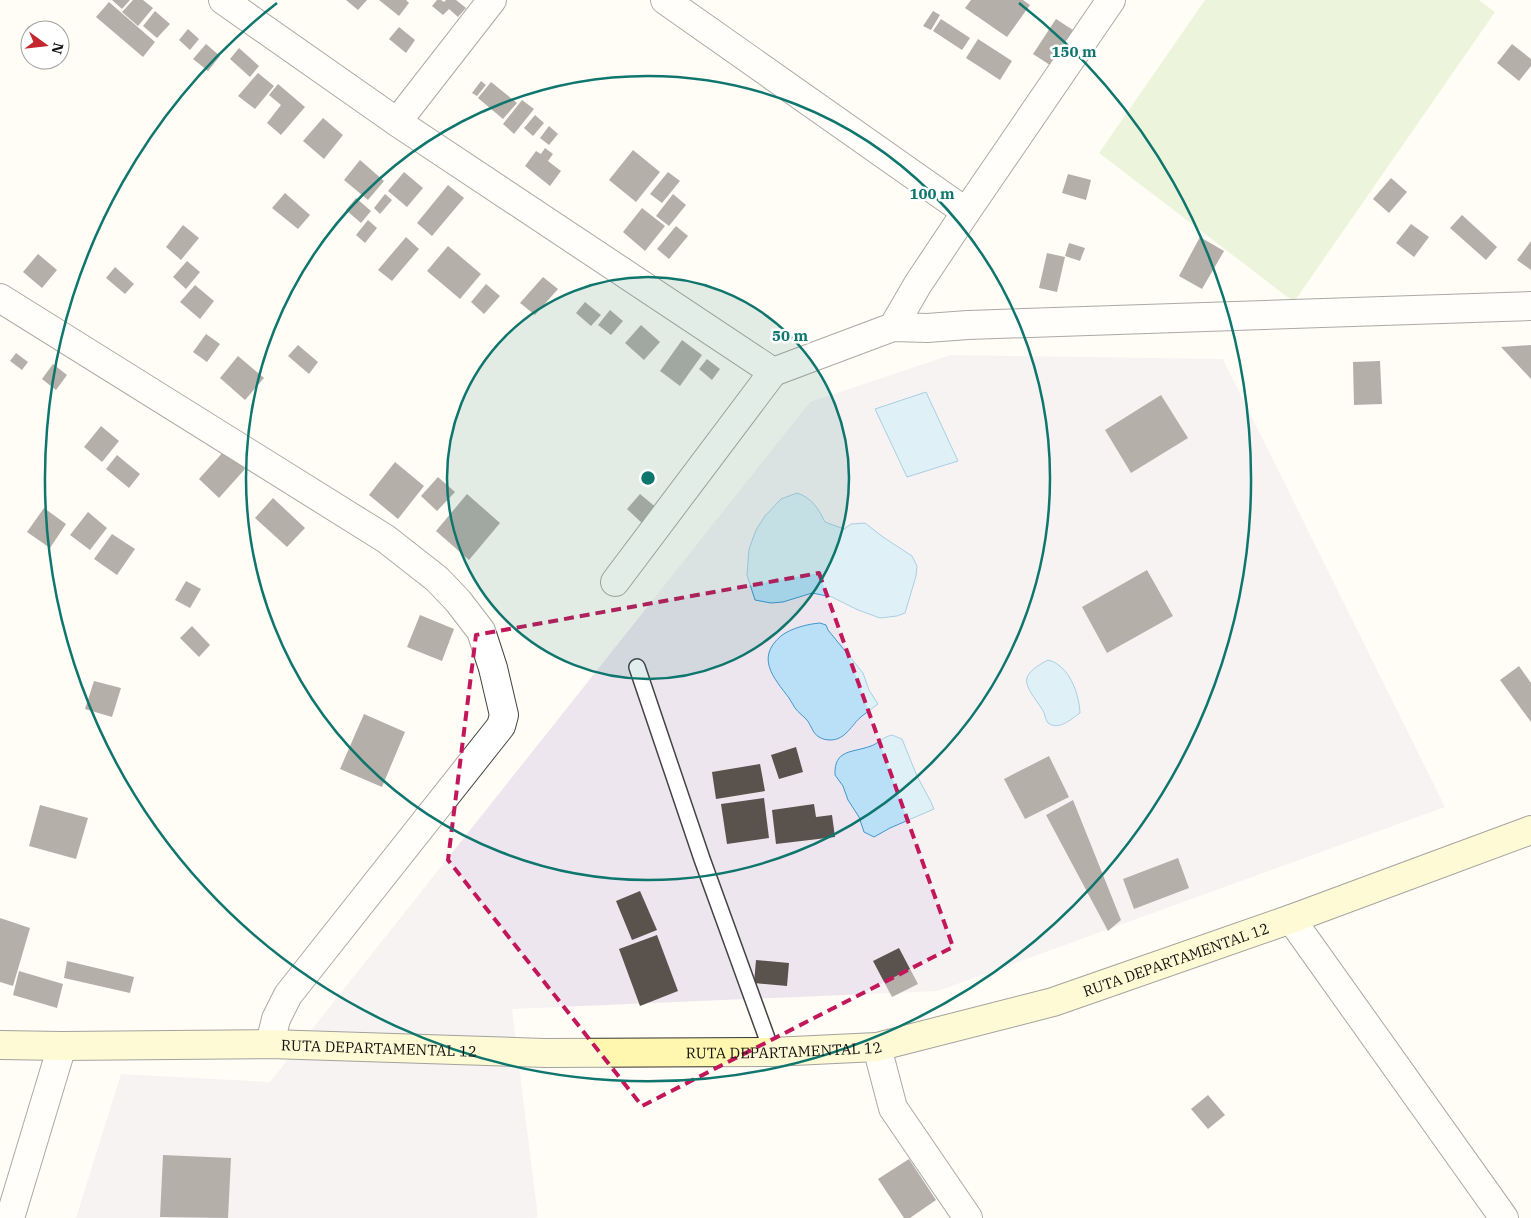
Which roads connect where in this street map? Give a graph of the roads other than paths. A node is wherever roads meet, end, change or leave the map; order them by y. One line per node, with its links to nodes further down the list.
1 (222, 0): 5 (street)
2 (492, 0): 5 (street)
3 (665, 0): 6 (street)
4 (1100, 4): 6 (street)
5 (397, 122): 10 (street)
6 (966, 212): 9 (street)
7 (0, 298): 15 (street)
8 (1531, 306): 9 (street)
9 (893, 328): 10 (street)
10 (773, 372): 11 (street)
11 (616, 582)
12 (637, 667): 19 (lane)
13 (1531, 830): 14 (main road, RUTA DEPARTAMENTAL 12)
14 (1291, 919): 18 (main road, RUTA DEPARTAMENTAL 12); 22 (street)
15 (270, 1044): 17 (main road, RUTA DEPARTAMENTAL 12); 19 (main road, RUTA DEPARTAMENTAL 12)
16 (0, 1045): 17 (main road, RUTA DEPARTAMENTAL 12)
17 (62, 1046): 20 (street)
18 (878, 1047): 19 (main road, RUTA DEPARTAMENTAL 12); 21 (street)
19 (772, 1052)
20 (10, 1218)
21 (968, 1218)
22 (1504, 1218)

